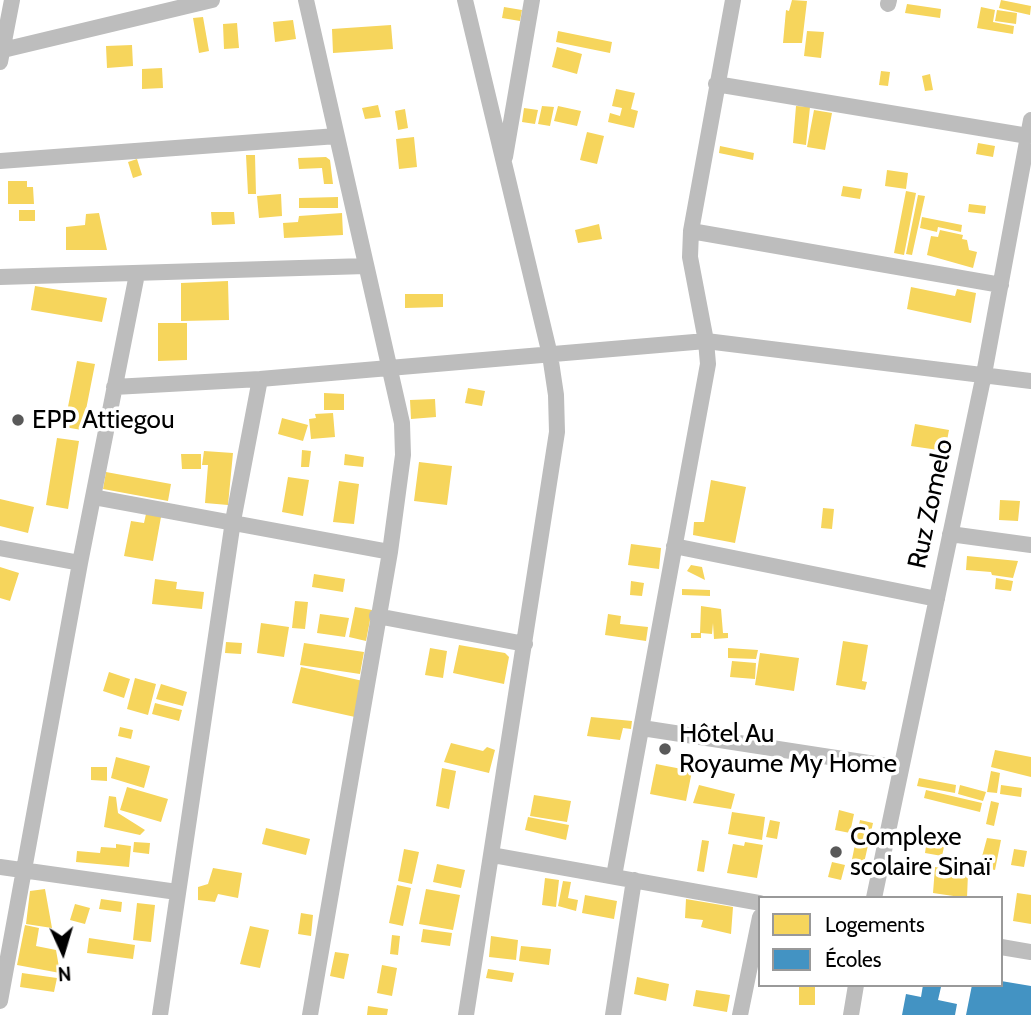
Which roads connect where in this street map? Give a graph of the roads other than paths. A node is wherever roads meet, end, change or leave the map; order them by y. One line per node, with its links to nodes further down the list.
1 (12, 0): 7 (street)
2 (306, 0): 10 (street)
3 (465, 0): 12 (street)
4 (532, 0): 12 (street)
5 (733, 0): 8 (street)
6 (206, 1): 7 (street)
7 (1, 56)
8 (716, 84): 9 (street); 13 (street)
9 (1029, 128): 17 (street, Ruz Zomelo)
10 (337, 136): 11 (street); 14 (street)
11 (0, 160)
12 (503, 166): 19 (street)
13 (691, 231): 17 (street); 18 (street)
14 (366, 266): 15 (street); 20 (street)
15 (137, 274): 16 (street); 24 (street)
16 (0, 277)
17 (1002, 285): 21 (street, Ruz Zomelo)
18 (706, 341): 19 (street); 21 (street); 29 (street)
19 (550, 355): 20 (street); 35 (street)
20 (389, 367): 22 (street); 31 (street)
21 (984, 374): 23 (street); 27 (street, Ruz Zomelo)
22 (260, 379): 24 (street); 26 (street)
23 (1031, 381)
24 (114, 387): 25 (street)
25 (93, 497): 26 (street); 32 (street)
26 (233, 521): 31 (street); 43 (street)
27 (950, 534): 28 (street); 33 (street, Ruz Zomelo)
28 (1031, 545)
29 (674, 546): 33 (street); 36 (street)
30 (0, 548): 32 (street)
31 (390, 552): 34 (street)
32 (80, 562): 40 (street)
33 (937, 599): 37 (street, Ruz Zomelo)
34 (377, 616): 35 (street); 52 (street)
35 (525, 644): 38 (street)
36 (642, 727): 37 (street); 41 (street)
37 (901, 768): 44 (street, Ruz Zomelo)
38 (492, 855): 41 (street); 53 (street)
39 (0, 867): 40 (street)
40 (23, 870): 43 (street); 50 (street)
41 (614, 876): 42 (street)
42 (634, 880): 45 (street); 54 (street)
43 (177, 892): 51 (street)
44 (874, 896)
45 (758, 903)
46 (758, 927): 55 (street)
47 (1003, 947): 48 (street)
48 (1031, 952)
49 (856, 987): 56 (street)
50 (0, 1000)
51 (160, 1015)
52 (310, 1015)
53 (467, 1015)
54 (614, 1015)
55 (740, 1015)
56 (851, 1015)

